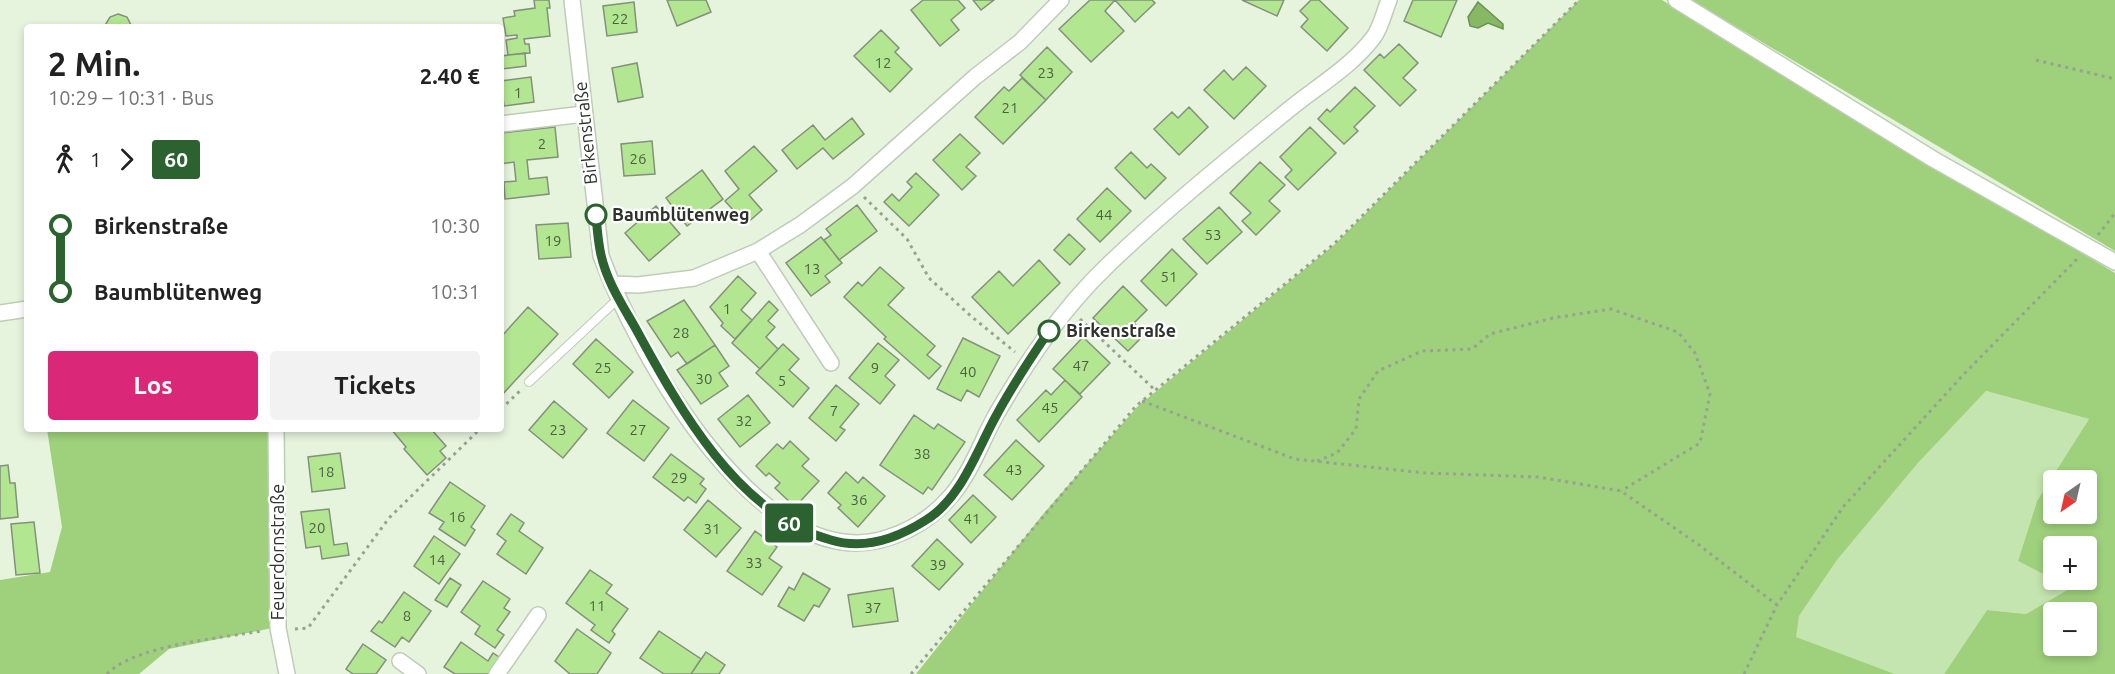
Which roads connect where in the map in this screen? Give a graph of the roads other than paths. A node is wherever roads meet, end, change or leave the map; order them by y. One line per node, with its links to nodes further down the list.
1 (572, 0): 5 (street, Birkenstraße)
2 (1061, 0): 7 (street)
3 (1676, 0): 8 (street)
4 (1386, 1): 9 (street, Birkenstraße)
5 (584, 114): 6 (street); 9 (street, Birkenstraße)
6 (504, 124)
7 (758, 251): 9 (street); 12 (street)
8 (2115, 262)
9 (615, 291): 13 (lane)
10 (24, 309): 11 (street)
11 (0, 313)
12 (831, 363)
13 (529, 382)
14 (276, 432): 17 (street, Feuerdornstraße)
15 (538, 615): 19 (street)
16 (400, 661): 18 (street)
17 (287, 674)
18 (418, 674)
19 (497, 674)

